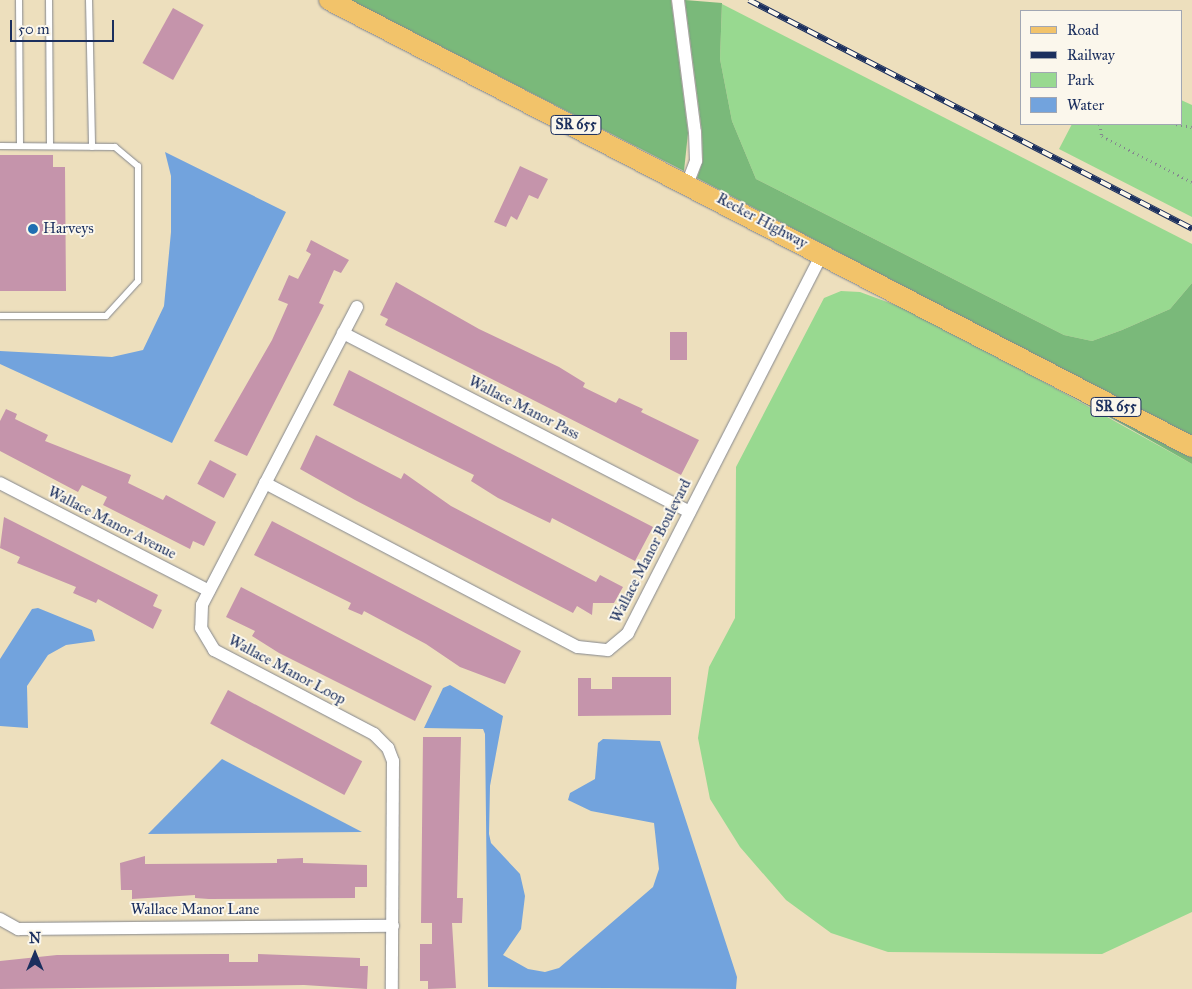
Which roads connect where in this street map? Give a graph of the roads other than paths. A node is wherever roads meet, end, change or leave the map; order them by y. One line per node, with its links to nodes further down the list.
1 (19, 0): 7 (lane)
2 (49, 0): 8 (lane)
3 (89, 0): 9 (lane)
4 (329, 0): 10 (main road, Recker Highway / SR 655)
5 (678, 0): 10 (street)
6 (0, 146): 7 (lane)
7 (20, 146): 8 (lane)
8 (50, 146): 9 (lane)
9 (92, 147): 13 (lane)
10 (688, 182): 11 (main road, Recker Highway / SR 655)
11 (823, 252): 15 (main road, Recker Highway / SR 655); 18 (street, Wallace Manor Boulevard)
12 (357, 307): 14 (street, Wallace Manor Loop)
13 (0, 316)
14 (343, 334): 17 (street, Wallace Manor Loop); 18 (street, Wallace Manor Pass)
15 (1192, 447)
16 (0, 483): 19 (street, Wallace Manor Avenue)
17 (266, 483): 18 (street, Wallace Manor Boulevard); 19 (street, Wallace Manor Loop)
18 (690, 512)
19 (209, 591): 21 (street, Wallace Manor Loop)
20 (0, 919): 21 (street, Wallace Manor Lane)
21 (393, 926): 22 (street, Wallace Manor Loop)
22 (392, 989)

